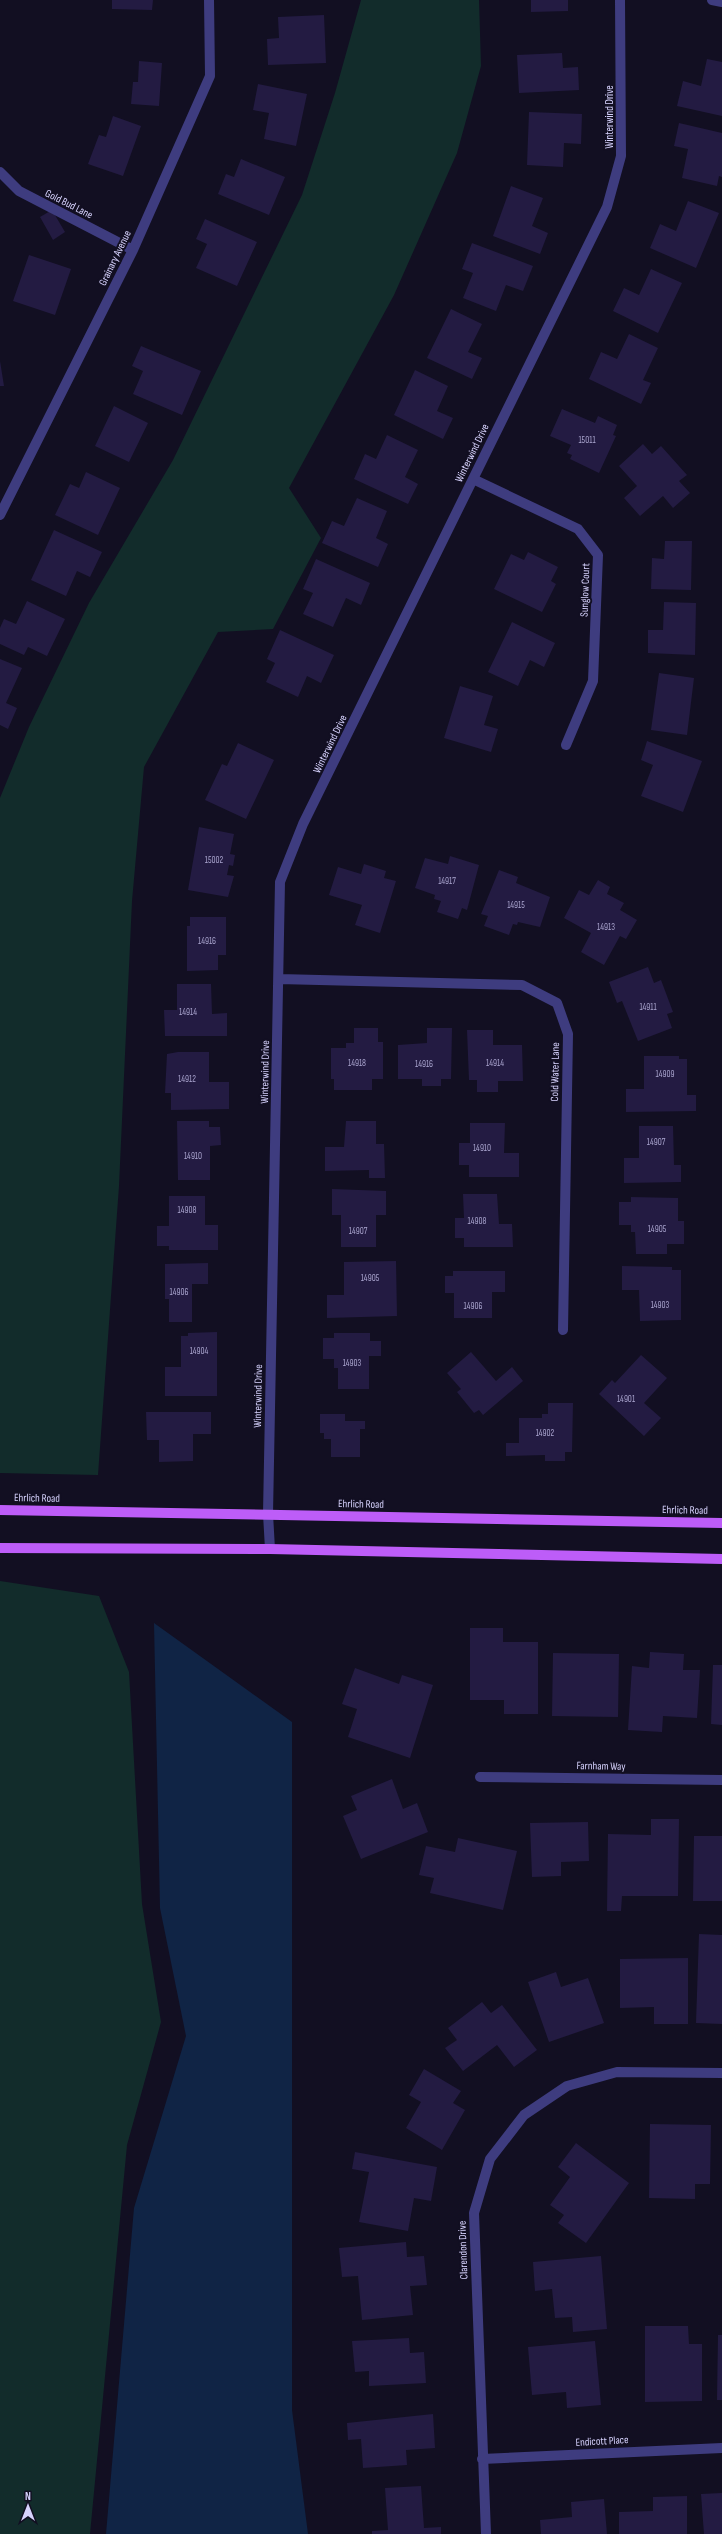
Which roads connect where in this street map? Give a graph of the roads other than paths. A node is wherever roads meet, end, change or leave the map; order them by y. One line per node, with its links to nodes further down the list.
1 (209, 0): 6 (street, Grainary Avenue)
2 (620, 0): 7 (street, Winterwind Drive)
3 (712, 0): 4 (street)
4 (722, 2)
5 (0, 172): 6 (street, Gold Bud Lane)
6 (133, 250): 8 (street, Grainary Avenue)
7 (473, 479): 9 (street, Sunglow Court); 10 (street, Winterwind Drive)
8 (0, 515)
9 (566, 745)
10 (278, 979): 11 (street, Cold Water Lane); 13 (street, Winterwind Drive)
11 (563, 1330)
12 (0, 1510): 13 (main road, Ehrlich Road)
13 (268, 1514): 14 (main road, Ehrlich Road); 16 (street, Winterwind Drive)
14 (722, 1523)
15 (0, 1548): 16 (main road)
16 (270, 1549): 17 (main road)
17 (722, 1560)
18 (480, 1777): 19 (street, Farnham Way)
19 (722, 1780)
20 (722, 2073): 22 (street, Clarendon Drive)
21 (722, 2448): 22 (street, Endicott Place)
22 (482, 2459): 23 (street, Clarendon Drive)
23 (486, 2534)

